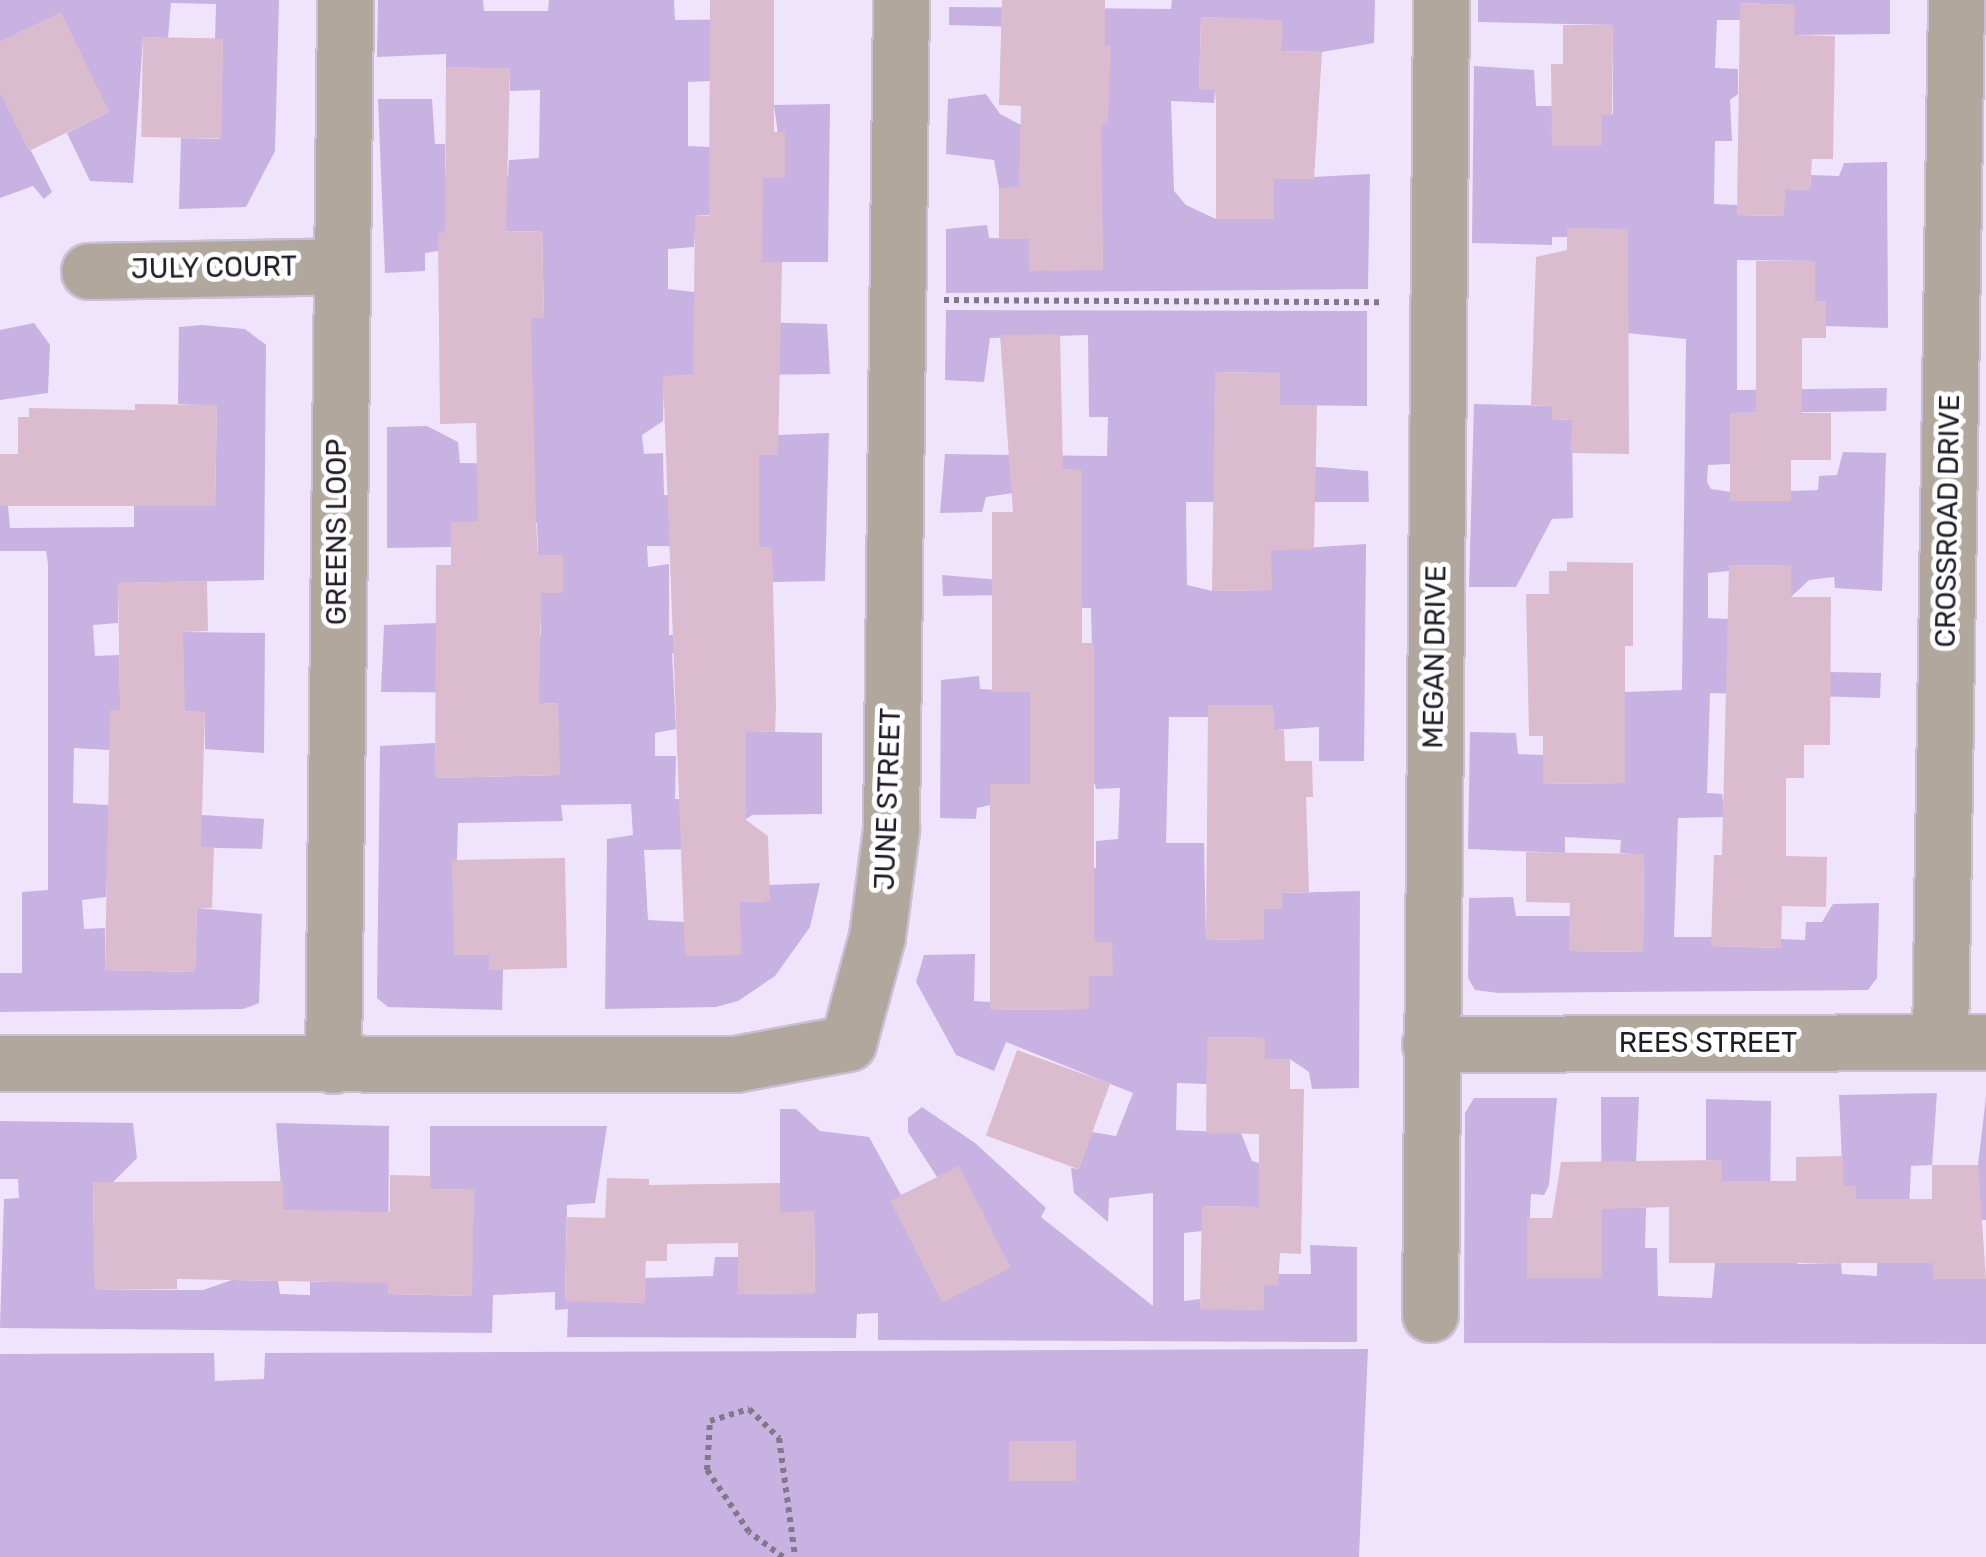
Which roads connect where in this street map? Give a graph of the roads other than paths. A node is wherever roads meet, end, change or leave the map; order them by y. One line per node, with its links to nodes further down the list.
1 (345, 0): 5 (street, GREENS LOOP)
2 (902, 0): 10 (street, JUNE STREET)
3 (1441, 0): 8 (street, MEGAN DRIVE)
4 (1956, 0): 7 (street, CROSSROAD DRIVE)
5 (340, 266): 6 (street, JULY COURT); 10 (street, GREENS LOOP)
6 (89, 271)
7 (1963, 1042): 8 (street, REES STREET)
8 (1430, 1044): 11 (street, MEGAN DRIVE)
9 (0, 1062): 10 (street, JUNE STREET)
10 (332, 1065)
11 (1430, 1314)

